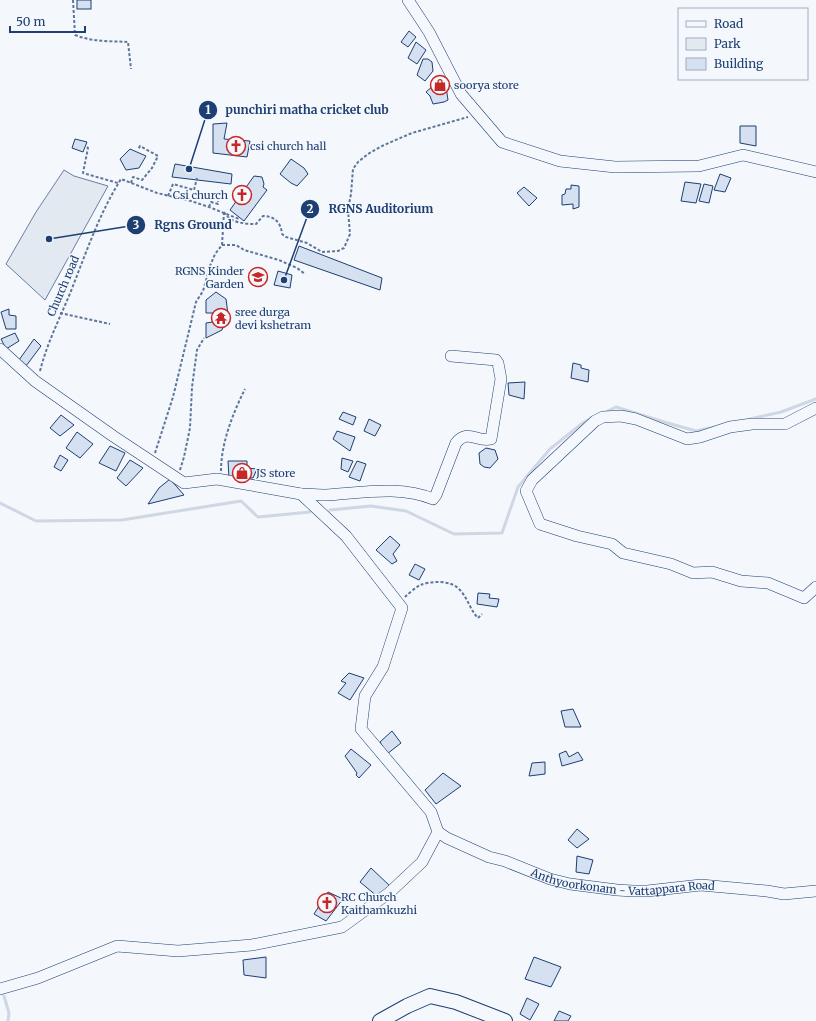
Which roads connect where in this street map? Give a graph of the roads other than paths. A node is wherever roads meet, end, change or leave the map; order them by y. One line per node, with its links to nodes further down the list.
1 (408, 0): 2 (street)
2 (816, 172)
3 (0, 349): 6 (street)
4 (451, 356): 6 (street)
5 (816, 408): 7 (street)
6 (301, 494): 8 (street)
7 (816, 587)
8 (438, 832): 9 (street, Anthyoorkonam - Vattappara Road); 10 (street)
9 (816, 891)
10 (0, 989)
11 (380, 1021): 12 (main road)
12 (505, 1021)

